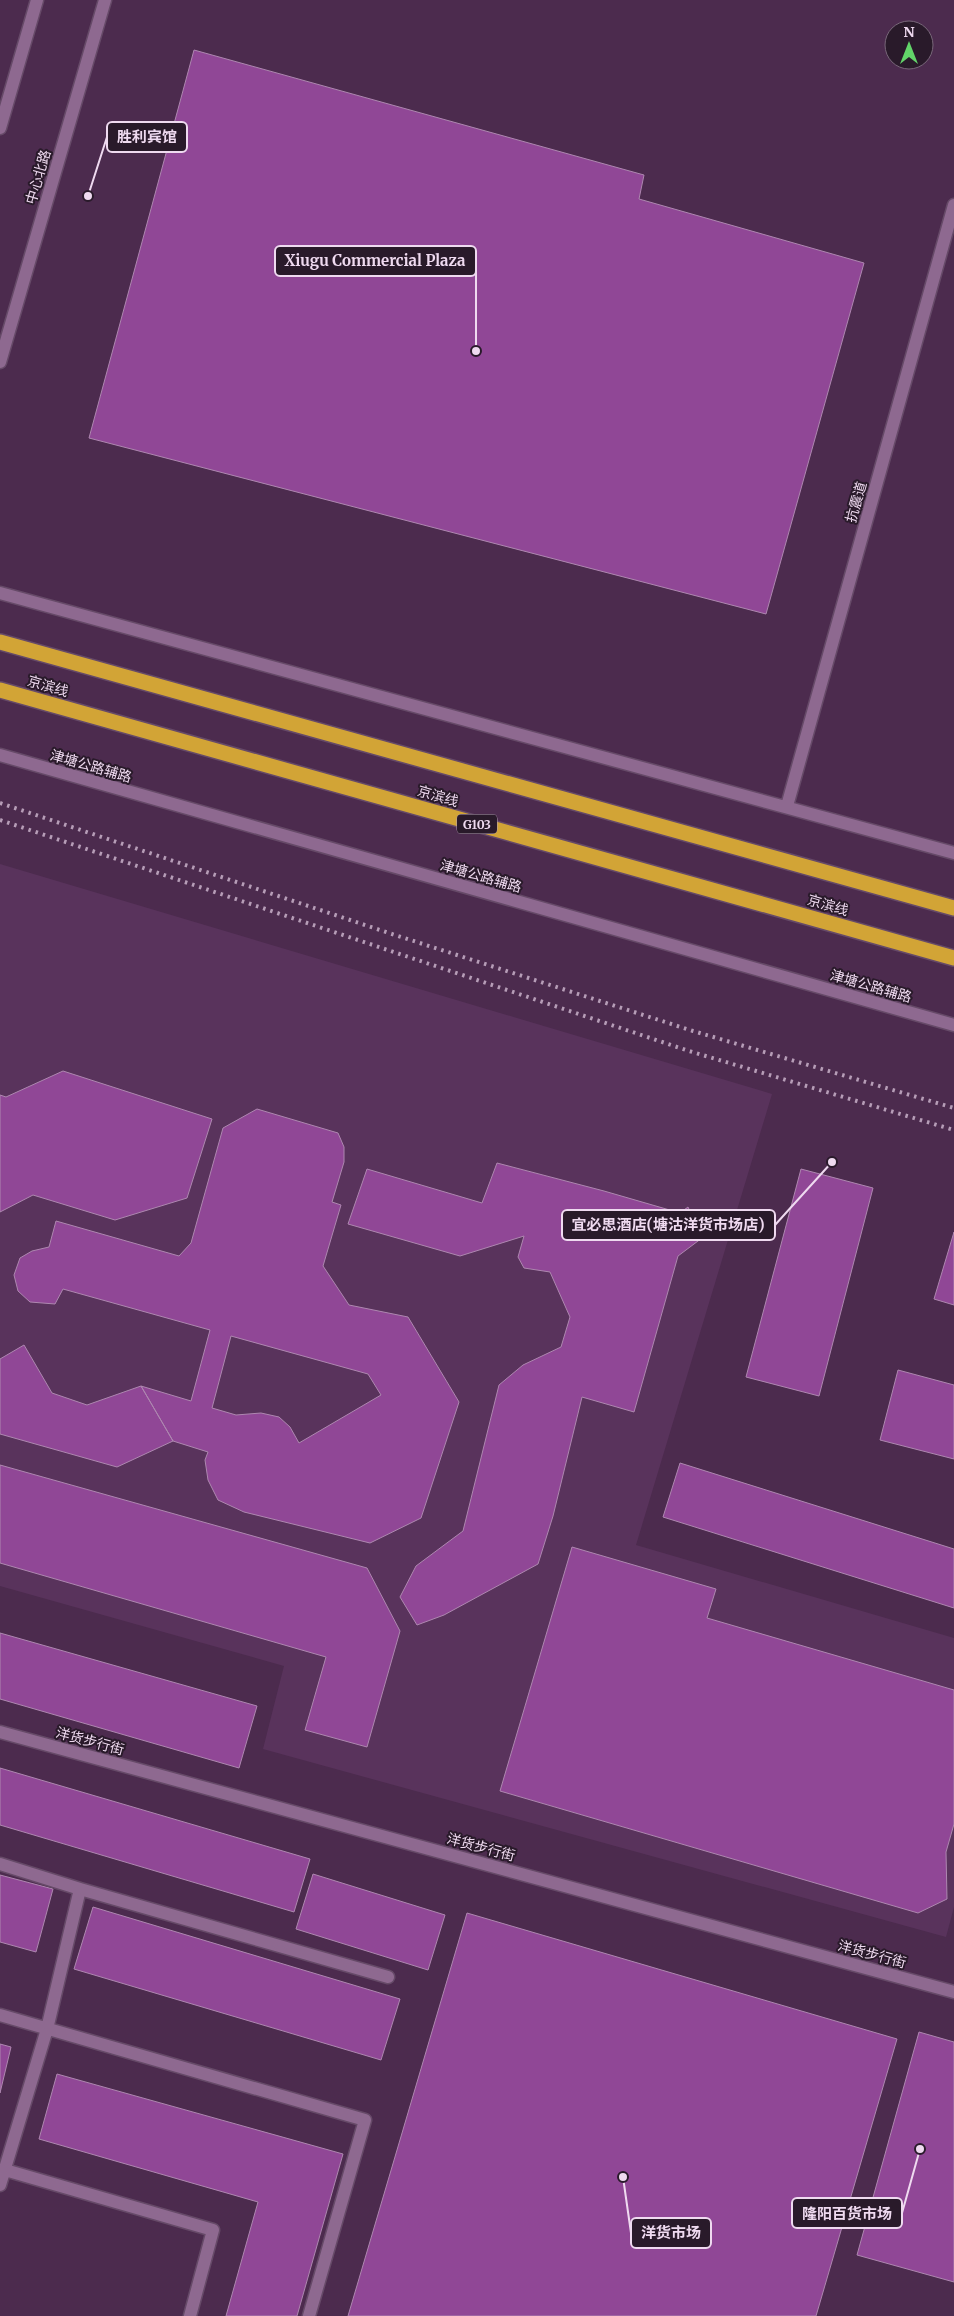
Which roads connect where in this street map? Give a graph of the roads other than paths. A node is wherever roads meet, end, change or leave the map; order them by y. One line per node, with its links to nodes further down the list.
1 (37, 0): 3 (main road)
2 (105, 0): 5 (main road, 中心北路)
3 (0, 128)
4 (954, 205): 10 (main road, 抗震道)
5 (0, 362)
6 (0, 593): 10 (main road)
7 (0, 642): 12 (highway)
8 (0, 690): 13 (highway, 京滨线 / G103)
9 (0, 755): 14 (main road, 津塘公路辅路)
10 (787, 806): 11 (main road)
11 (954, 853)
12 (954, 908)
13 (954, 958)
14 (954, 1025)
15 (0, 1732): 19 (main road, 洋货步行街)
16 (0, 1864): 17 (main road)
17 (80, 1889): 18 (main road); 21 (main road)
18 (388, 1977)
19 (954, 1992)
20 (0, 2015): 21 (main road)
21 (47, 2029): 22 (main road); 25 (main road)
22 (5, 2170): 23 (main road); 24 (main road)
23 (0, 2185)
24 (190, 2316)
25 (309, 2316)

